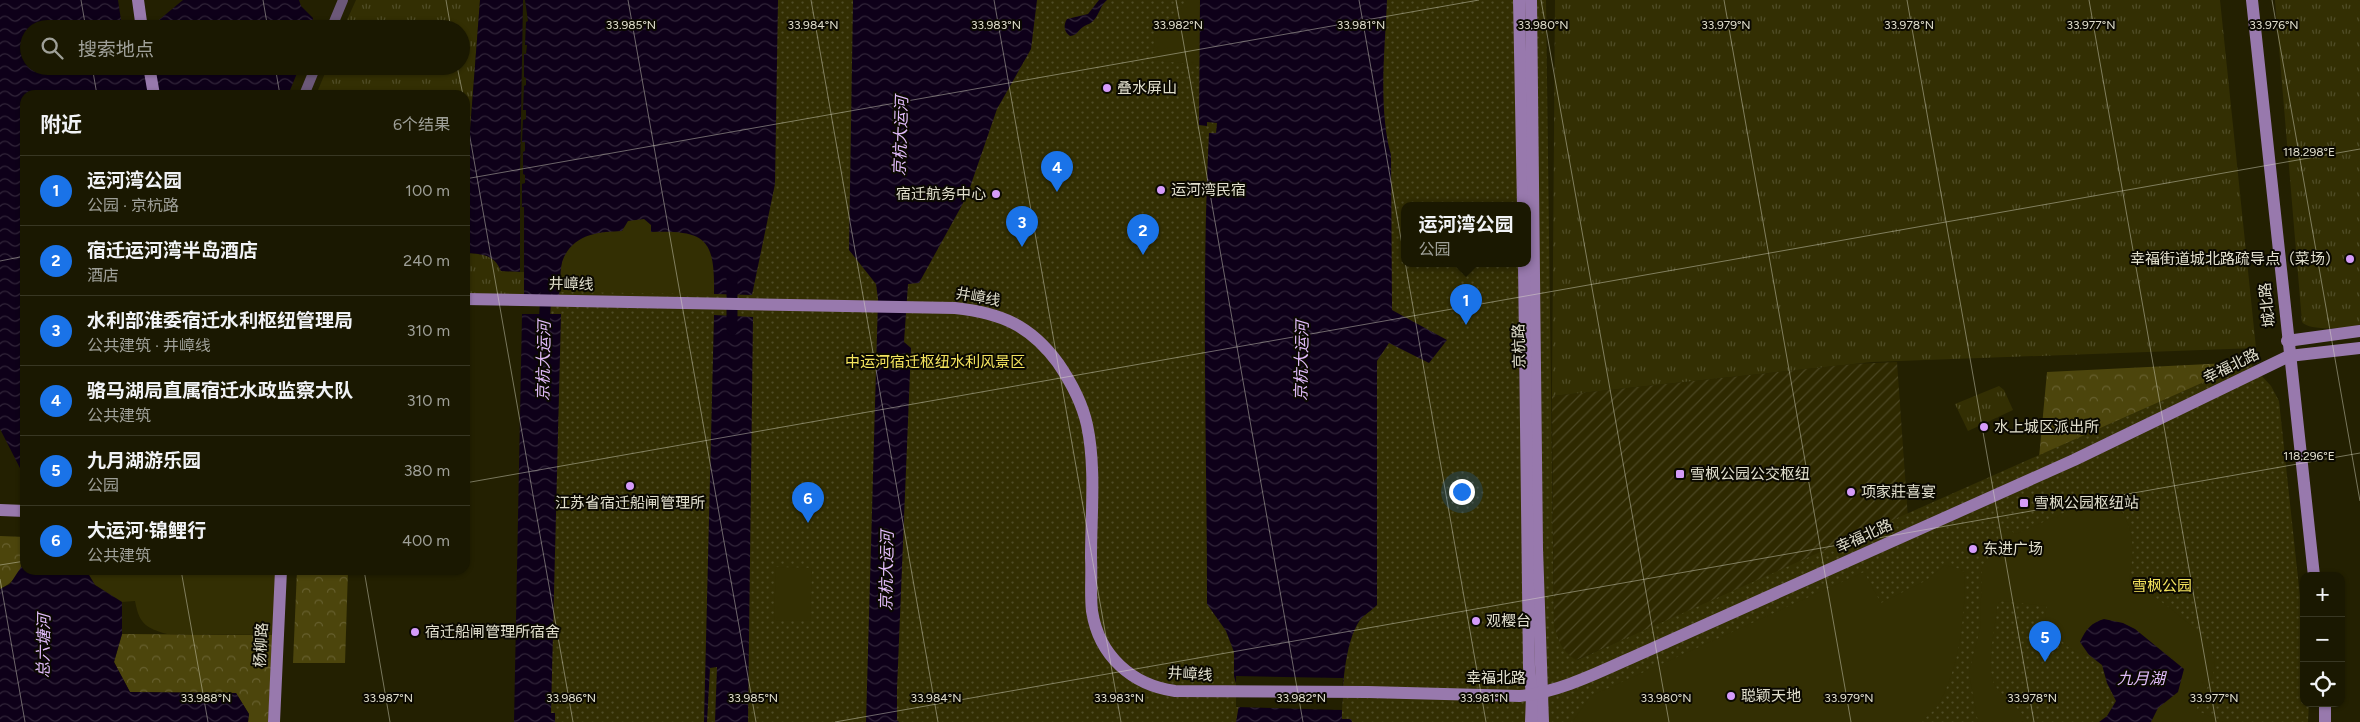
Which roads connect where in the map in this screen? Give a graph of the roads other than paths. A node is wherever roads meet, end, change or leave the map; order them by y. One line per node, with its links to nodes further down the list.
1 (343, 0): 7 (street)
2 (1519, 0): 12 (main road)
3 (1530, 0): 24 (main road, 京杭路)
4 (2252, 0): 16 (main road, 城北路)
5 (138, 6): 6 (main road)
6 (140, 20)
7 (335, 20)
8 (151, 75): 10 (main road)
9 (312, 75): 11 (street)
10 (153, 90)
11 (306, 90)
12 (1523, 202)
13 (1524, 267): 24 (main road, 京杭路)
14 (470, 299): 23 (main road, 井嶂线)
15 (2360, 331): 16 (main road)
16 (2287, 341): 18 (main road, 城北路)
17 (2360, 348): 18 (main road, 幸福北路)
18 (2289, 356): 21 (main road, 城北路); 24 (main road, 幸福北路)
19 (2, 510): 20 (main road)
20 (20, 511)
21 (2314, 572)
22 (281, 575): 26 (main road, 杨柳路)
23 (1368, 692): 24 (main road, 幸福北路)
24 (1537, 693): 27 (main road); 28 (main road); 29 (main road)
25 (2325, 707): 30 (main road)
26 (274, 722)
27 (1522, 722)
28 (1530, 722)
29 (1543, 722)
30 (2325, 722)

